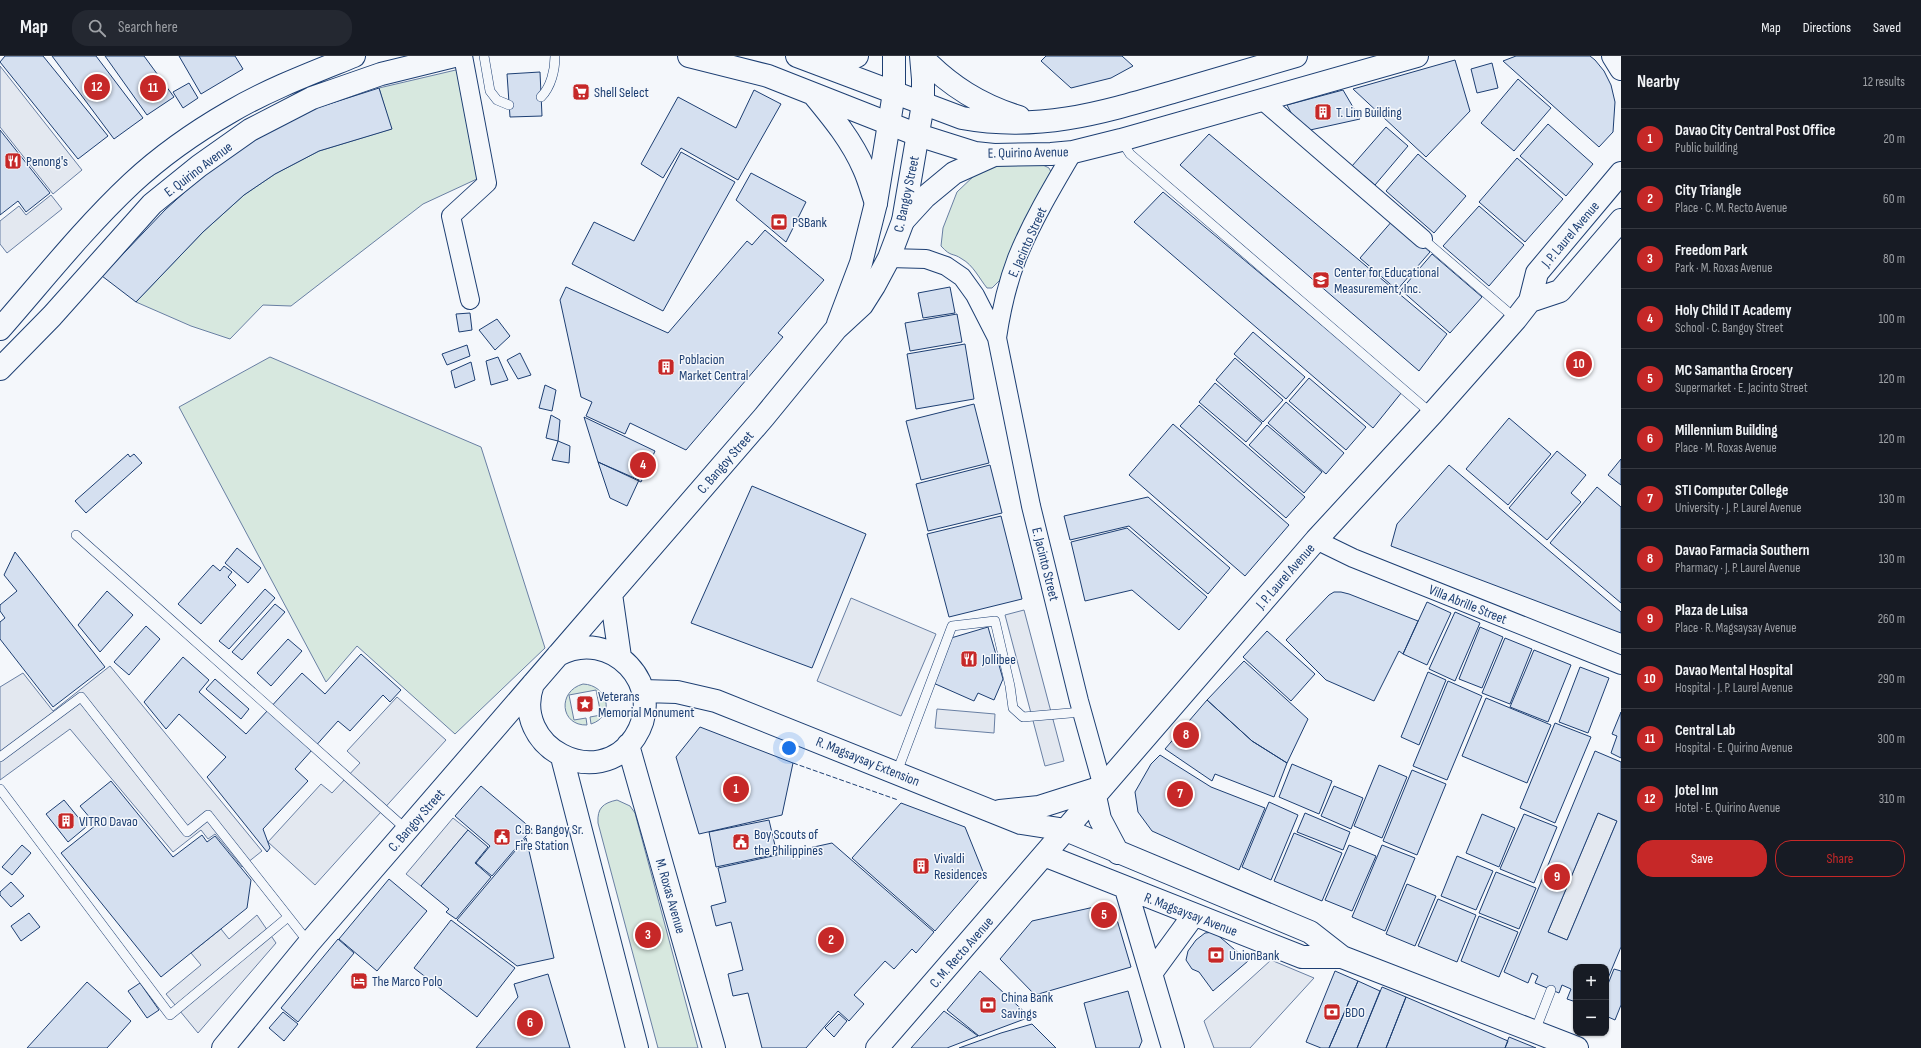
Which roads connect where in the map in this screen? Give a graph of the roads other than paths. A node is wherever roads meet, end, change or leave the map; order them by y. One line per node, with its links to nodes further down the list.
1 (354, 56): 39 (main road, E. Quirino Avenue)
2 (454, 56): 14 (main road, E. Quirino Avenue)
3 (463, 56): 35 (street)
4 (484, 56): 22 (lane)
5 (555, 56): 19 (lane)
6 (689, 56): 18 (main road, E. Quirino Avenue)
7 (797, 56): 15 (main road, E. Quirino Avenue)
8 (857, 56): 15 (main road)
9 (894, 56): 17 (main road, C. Bangoy Street)
10 (921, 56): 21 (main road, C. Bangoy Street); 23 (main road)
11 (1296, 56): 23 (main road, E. Quirino Avenue)
12 (1417, 56): 20 (main road, E. Quirino Avenue)
13 (1613, 56): 16 (main road)
14 (423, 59): 41 (main road, E. Quirino Avenue)
15 (824, 66): 17 (main road, E. Quirino Avenue)
16 (1621, 69)
17 (894, 93): 21 (main road, E. Quirino Avenue); 24 (main road, C. Bangoy Street)
18 (814, 94): 24 (main road, E. Quirino Avenue); 30 (main road)
19 (541, 97)
20 (1262, 100): 26 (main road, E. Quirino Avenue); 33 (street)
21 (923, 104): 23 (main road, E. Quirino Avenue); 25 (main road, C. Bangoy Street)
22 (509, 105)
23 (1044, 122)
24 (889, 124): 25 (main road, E. Quirino Avenue); 30 (main road, C. Bangoy Street)
25 (918, 135): 28 (main road, E. Quirino Avenue); 32 (main road, C. Bangoy Street)
26 (1121, 140): 27 (main road, E. Quirino Avenue); 42 (lane)
27 (1073, 152): 28 (main road, E. Quirino Avenue); 40 (street, E. Jacinto Street)
28 (994, 155): 32 (main road)
29 (1621, 173): 36 (main road, J. P. Laurel Avenue)
30 (876, 204): 38 (main road, C. Bangoy Street)
31 (1621, 220): 36 (main road, J. P. Laurel Avenue)
32 (903, 221): 34 (main road, C. Bangoy Street)
33 (1423, 239): 37 (lane)
34 (889, 258): 38 (main road, C. Bangoy Street); 40 (street, E. Jacinto Street)
35 (470, 300)
36 (1530, 301): 37 (main road, J. P. Laurel Avenue)
37 (1516, 319): 42 (main road, J. P. Laurel Avenue)
38 (836, 329): 45 (main road, C. Bangoy Street)
39 (0, 330)
40 (997, 338): 51 (street, E. Jacinto Street)
41 (2, 363)
42 (1432, 414): 44 (main road, J. P. Laurel Avenue)
43 (76, 535): 60 (lane)
44 (1316, 540): 48 (street, Villa Abrille Street); 57 (main road, J. P. Laurel Avenue)
45 (611, 594): 46 (main road, C. Bangoy Street); 47 (main road)
46 (558, 656): 47 (main road); 49 (main road, C. Bangoy Street)
47 (620, 657): 50 (main road)
48 (1621, 665)
49 (533, 684): 53 (main road); 60 (main road, C. Bangoy Street)
50 (643, 691): 52 (main road); 55 (main road, R. Magsaysay Extension)
51 (1082, 712): 55 (lane); 57 (street, E. Jacinto Street)
52 (628, 745): 53 (main road); 74 (main road, M. Roxas Avenue)
53 (562, 756): 73 (main road)
54 (0, 757): 65 (lane)
55 (897, 772): 58 (main road, R. Magsaysay Extension)
56 (0, 789): 65 (lane)
57 (1099, 791): 58 (main road); 61 (main road, J. P. Laurel Avenue); 62 (main road)
58 (991, 811): 59 (main road, R. Magsaysay Extension)
59 (1021, 823): 61 (main road, R. Magsaysay Extension); 63 (main road)
60 (407, 830): 67 (main road, C. Bangoy Street)
61 (1066, 830): 62 (main road, R. Magsaysay Avenue); 63 (main road, J. P. Laurel Avenue)
62 (1118, 853): 68 (main road, R. Magsaysay Avenue)
63 (1044, 855): 64 (main road, R. Magsaysay Avenue); 75 (main road, C. M. Recto Avenue)
64 (1126, 889): 66 (main road, R. Magsaysay Avenue); 69 (main road)
65 (288, 916): 67 (lane)
66 (1193, 916): 68 (main road, R. Magsaysay Avenue); 69 (main road)
67 (309, 943): 72 (main road, C. Bangoy Street)
68 (1342, 957): 71 (main road, R. Magsaysay Avenue)
69 (1152, 972): 76 (main road)
70 (1551, 990): 71 (lane)
71 (1535, 1031): 77 (main road, R. Magsaysay Avenue)
72 (224, 1048)
73 (636, 1048)
74 (714, 1048)
75 (877, 1048)
76 (1173, 1048)
77 (1577, 1048)

